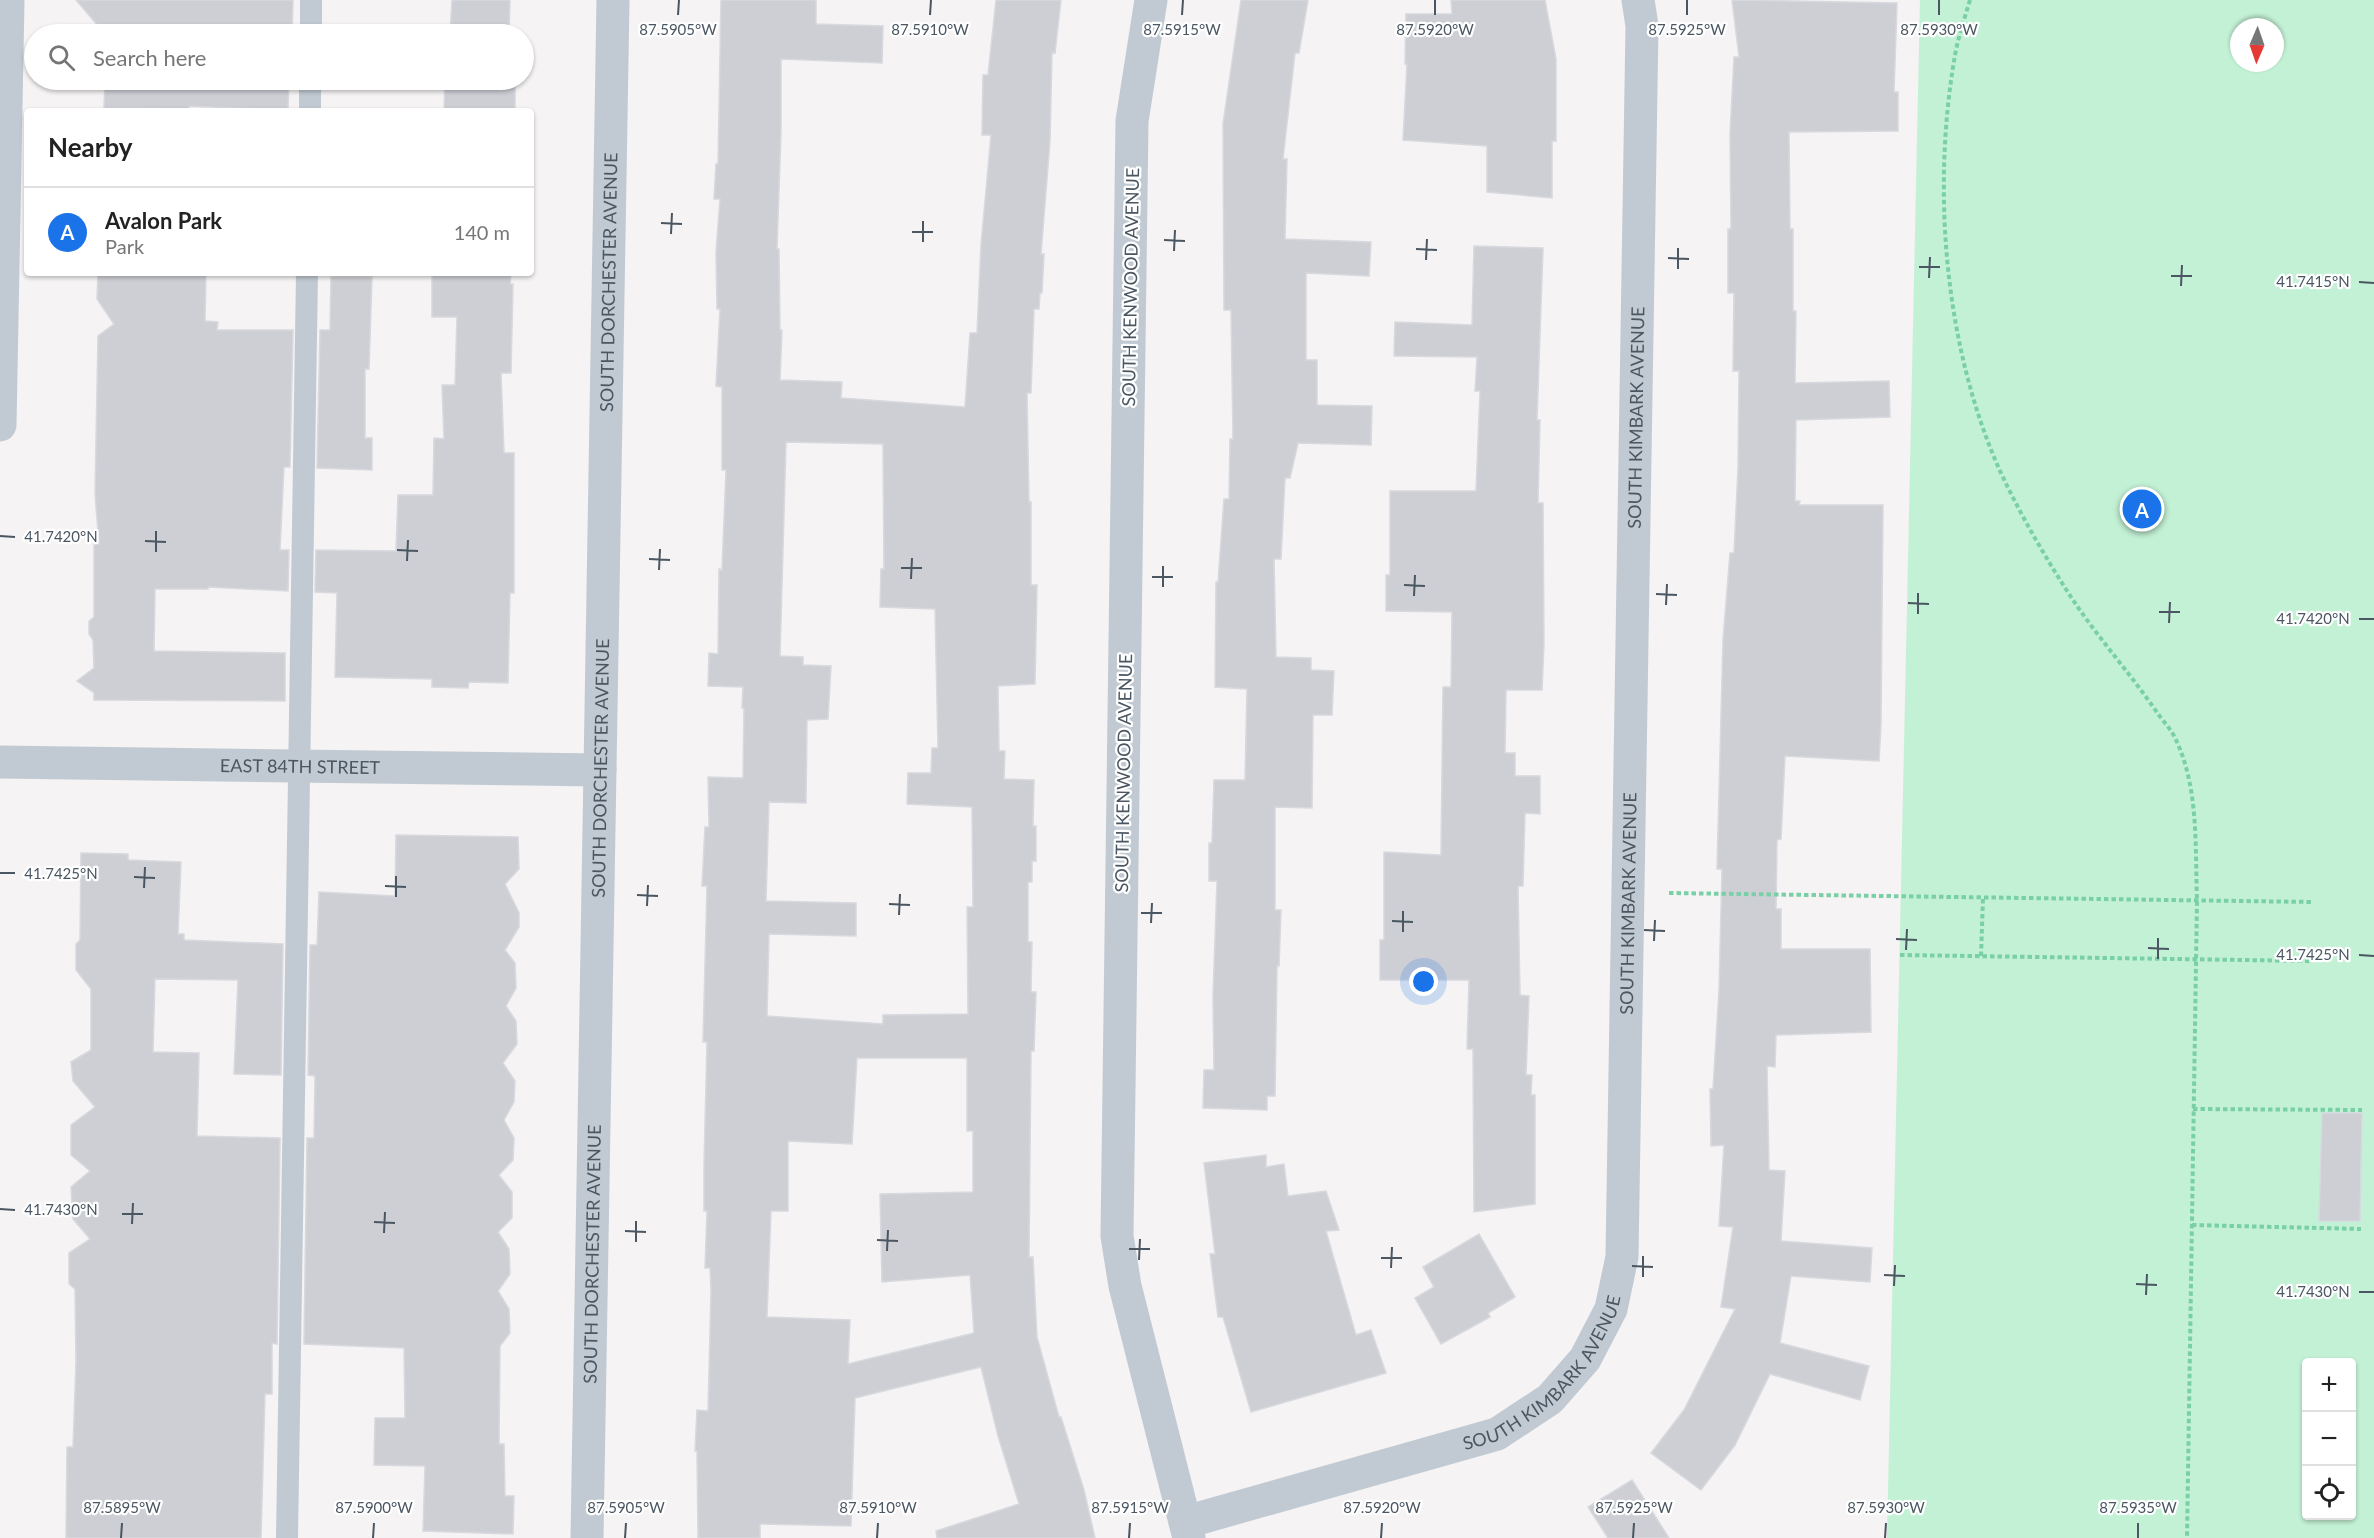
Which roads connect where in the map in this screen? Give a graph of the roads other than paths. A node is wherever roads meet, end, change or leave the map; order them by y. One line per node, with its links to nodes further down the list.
1 (8, 0): 10 (street)
2 (312, 0): 6 (lane)
3 (613, 0): 13 (street, SOUTH DORCHESTER AVENUE)
4 (1150, 0): 14 (street, SOUTH KENWOOD AVENUE)
5 (1638, 0): 14 (street, SOUTH KIMBARK AVENUE)
6 (311, 24)
7 (310, 90): 8 (lane)
8 (310, 108)
9 (307, 276): 12 (lane)
10 (0, 425)
11 (0, 762): 12 (street, EAST 84TH STREET)
12 (298, 766): 13 (street, EAST 84TH STREET); 15 (lane)
13 (600, 770): 16 (street, SOUTH DORCHESTER AVENUE)
14 (1187, 1530)
15 (286, 1538)
16 (587, 1538)

